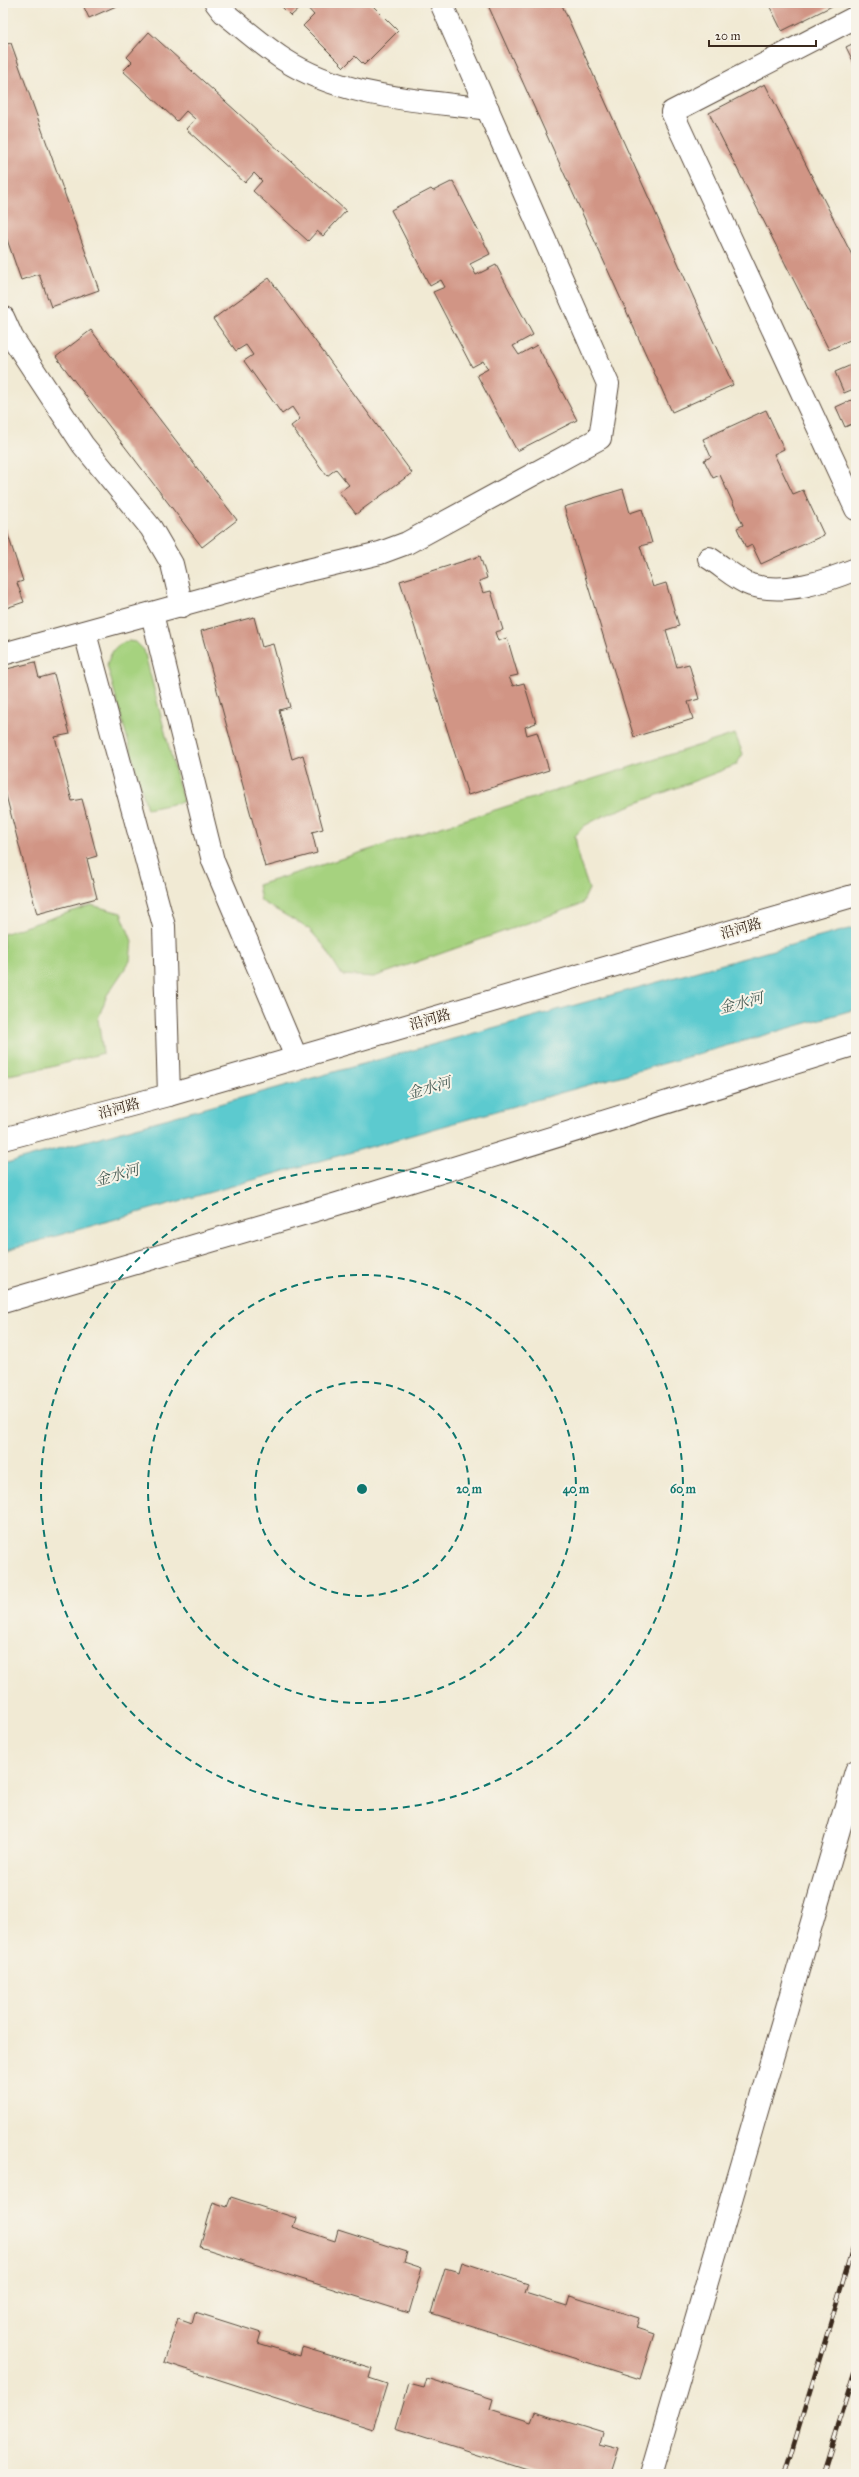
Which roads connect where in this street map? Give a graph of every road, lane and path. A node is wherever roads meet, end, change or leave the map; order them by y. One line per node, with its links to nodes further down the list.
1 (216, 3): 4 (street)
2 (441, 3): 4 (street)
3 (856, 17): 6 (street)
4 (488, 109): 9 (street)
5 (3, 317): 9 (street)
6 (856, 509)
7 (709, 558): 8 (street)
8 (856, 569)
9 (182, 606): 10 (street)
10 (152, 614): 11 (street); 15 (street)
11 (85, 633): 12 (street); 16 (street)
12 (3, 654)
13 (856, 895): 15 (street, 沿河路)
14 (856, 1044): 18 (street)
15 (296, 1058): 16 (street, 沿河路)
16 (169, 1095): 17 (street, 沿河路)
17 (3, 1139)
18 (3, 1302)
19 (856, 1771): 20 (street)
20 (651, 2474)

